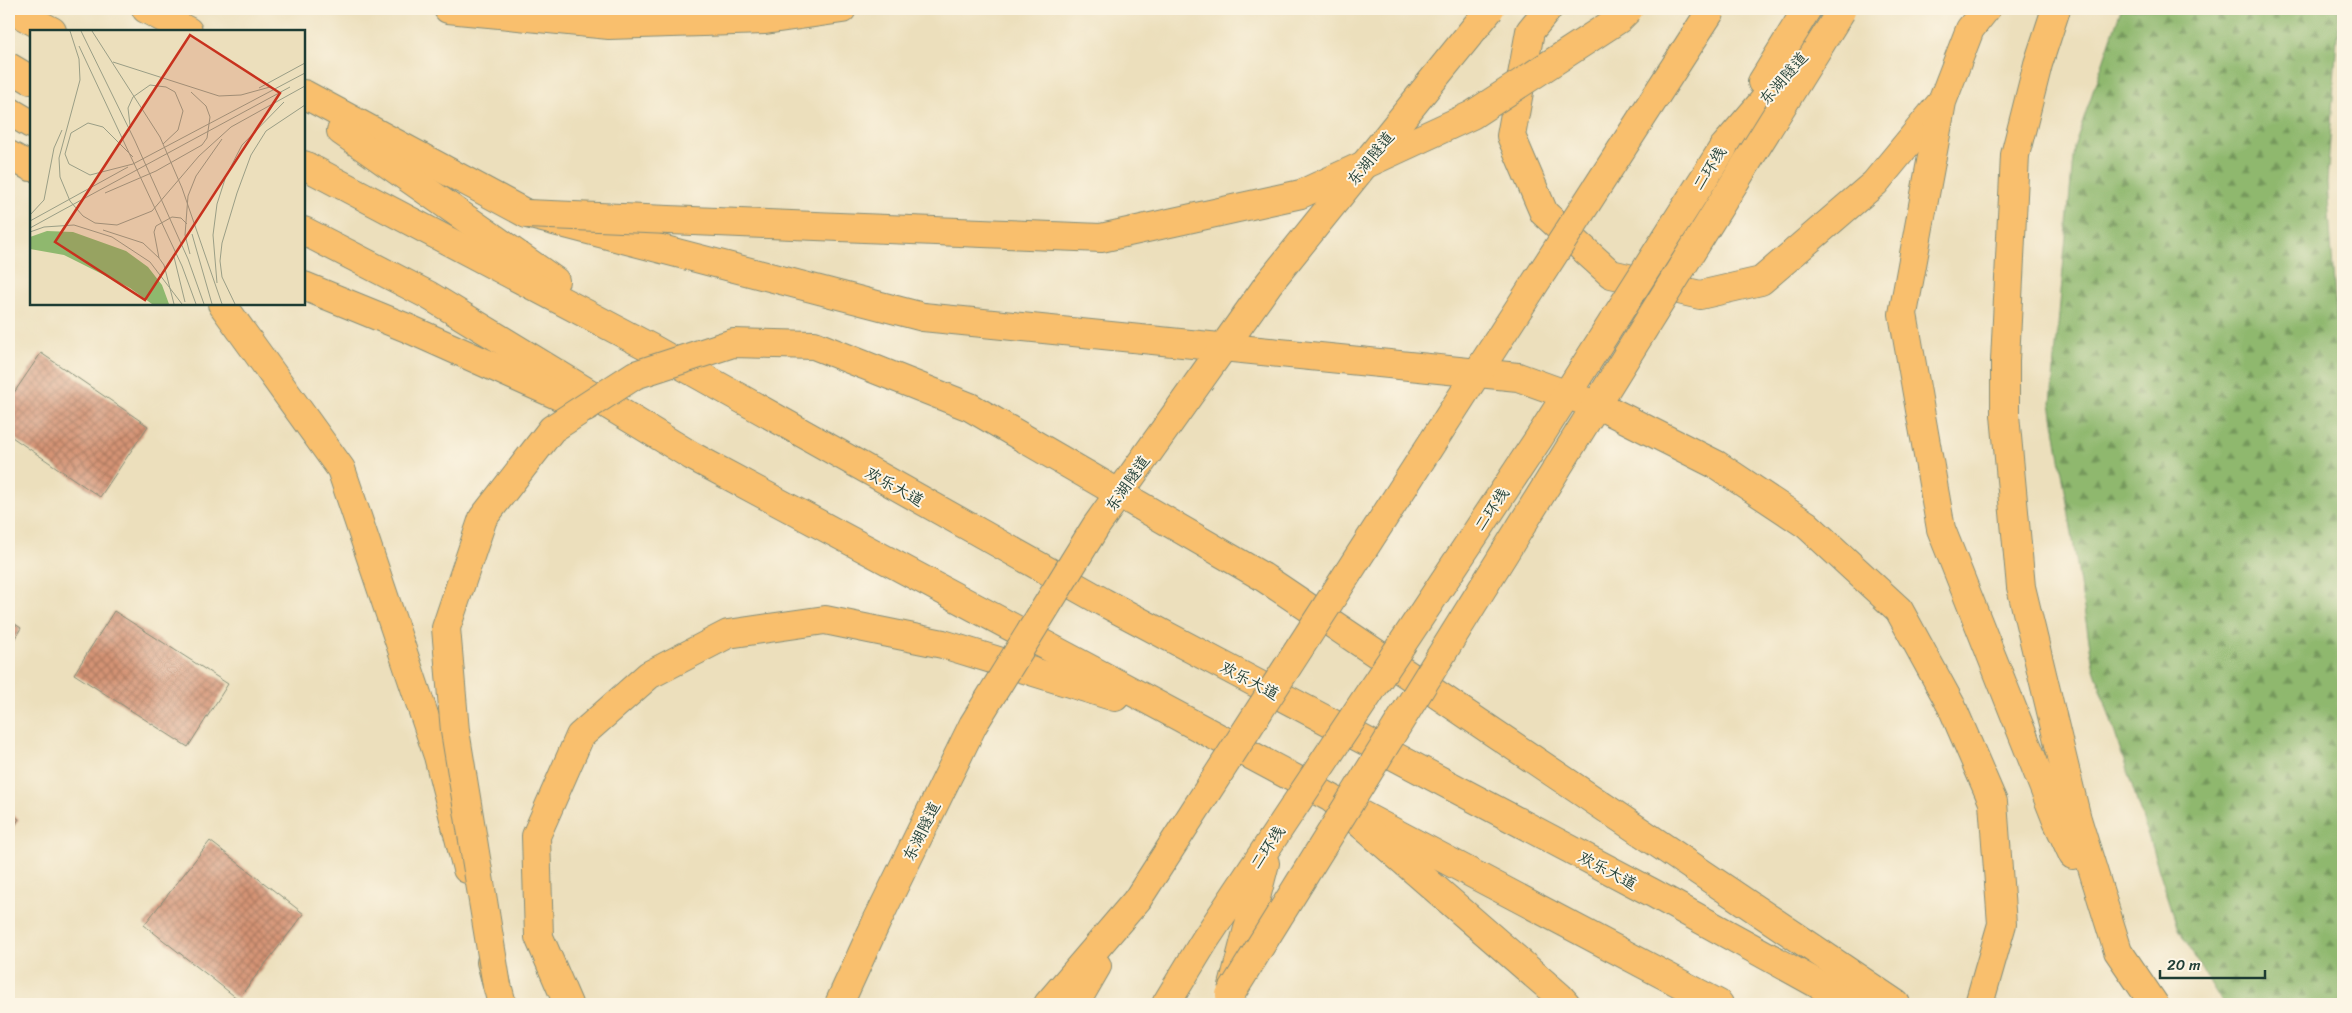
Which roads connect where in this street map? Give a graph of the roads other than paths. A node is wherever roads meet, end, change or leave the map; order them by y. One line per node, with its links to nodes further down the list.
1 (10, 9): 14 (main road)
2 (146, 9): 15 (main road)
3 (167, 9): 16 (main road)
4 (448, 9): 5 (main road)
5 (842, 9)
6 (1490, 9): 42 (main road, 东湖隧道, bridge)
7 (1548, 9): 20 (main road)
8 (1629, 9): 28 (main road, bridge)
9 (1712, 9): 37 (main road, bridge)
10 (1807, 9): 24 (main road, 二环线)
11 (1986, 9): 20 (main road)
12 (2056, 9): 38 (main road)
13 (1842, 10): 24 (main road, 东湖隧道, bridge); 40 (main road, bridge)
14 (50, 30)
15 (186, 30)
16 (198, 30)
17 (9, 67): 18 (main road)
18 (30, 79)
19 (305, 95): 28 (main road)
20 (1942, 102): 38 (main road)
21 (305, 106): 32 (main road)
22 (9, 111): 23 (main road)
23 (30, 123)
24 (1723, 148): 36 (main road, 二环线, bridge)
25 (9, 155): 27 (main road)
26 (305, 165): 32 (main road)
27 (30, 166)
28 (527, 214): 50 (main road, bridge)
29 (305, 232): 33 (main road)
30 (305, 286): 33 (main road)
31 (223, 305): 39 (main road, bridge)
32 (651, 348): 48 (main road, 欢乐大道)
33 (692, 456): 34 (main road)
34 (1174, 716): 35 (main road); 41 (main road)
35 (1331, 798): 46 (main road); 47 (main road)
36 (1271, 841): 40 (main road, bridge); 45 (main road, 二环线)
37 (1137, 900): 43 (main road); 44 (main road)
38 (2118, 952): 51 (main road)
39 (500, 995): 49 (main road, bridge)
40 (1229, 1000)
41 (568, 1004)
42 (839, 1004)
43 (1048, 1004)
44 (1074, 1004)
45 (1166, 1004)
46 (1566, 1004)
47 (1719, 1004)
48 (1854, 1004)
49 (1896, 1004)
50 (1979, 1004)
51 (2154, 1004)

